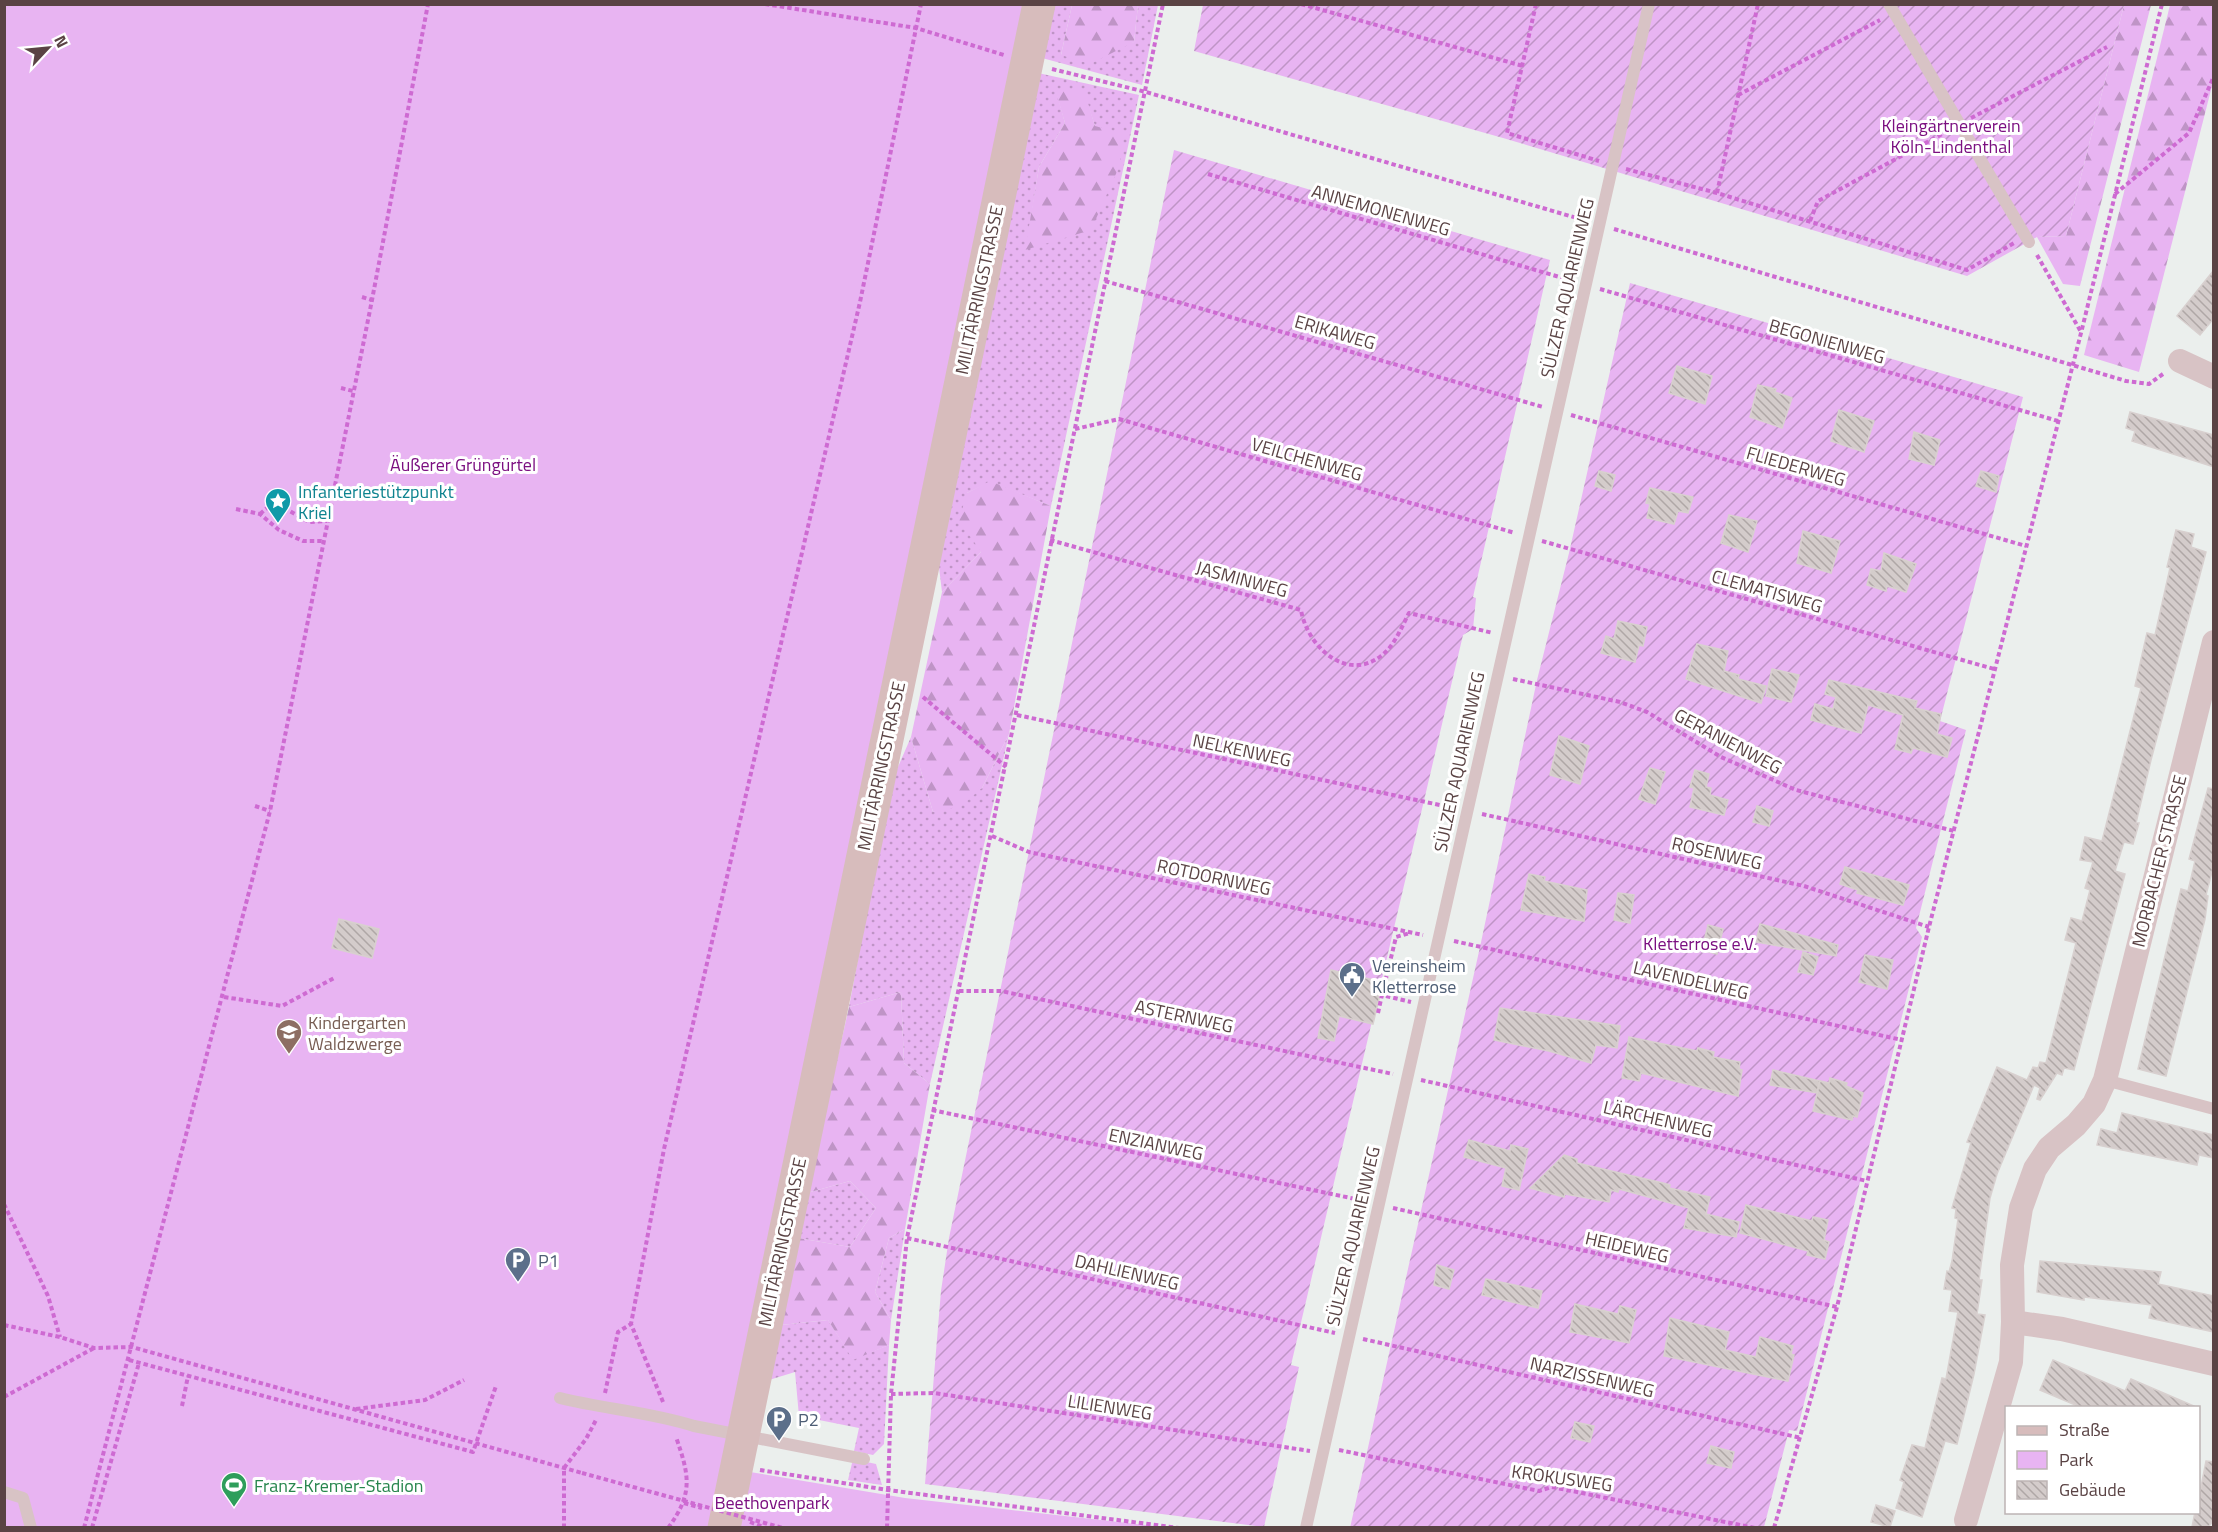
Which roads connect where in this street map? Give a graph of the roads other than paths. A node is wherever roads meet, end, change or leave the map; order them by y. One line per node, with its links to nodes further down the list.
1 (1039, 4): 13 (main road, MILITÄRRINGSTRASSE)
2 (1649, 4): 19 (lane, SÜLZER AQUARIENWEG)
3 (1889, 4): 4 (lane)
4 (2023, 242)
5 (2180, 361): 6 (street)
6 (2214, 377)
7 (2213, 649): 8 (street, MORBACHER STRASSE)
8 (2105, 1080): 9 (lane); 10 (street, MORBACHER STRASSE)
9 (2214, 1109)
10 (2013, 1322): 11 (street); 16 (street, MORBACHER STRASSE)
11 (2214, 1364)
12 (560, 1398): 13 (lane)
13 (742, 1434): 14 (lane); 18 (main road, MILITÄRRINGSTRASSE)
14 (864, 1459)
15 (4, 1492): 17 (lane)
16 (1966, 1520)
17 (31, 1527)
18 (724, 1527)
19 (1306, 1527)

